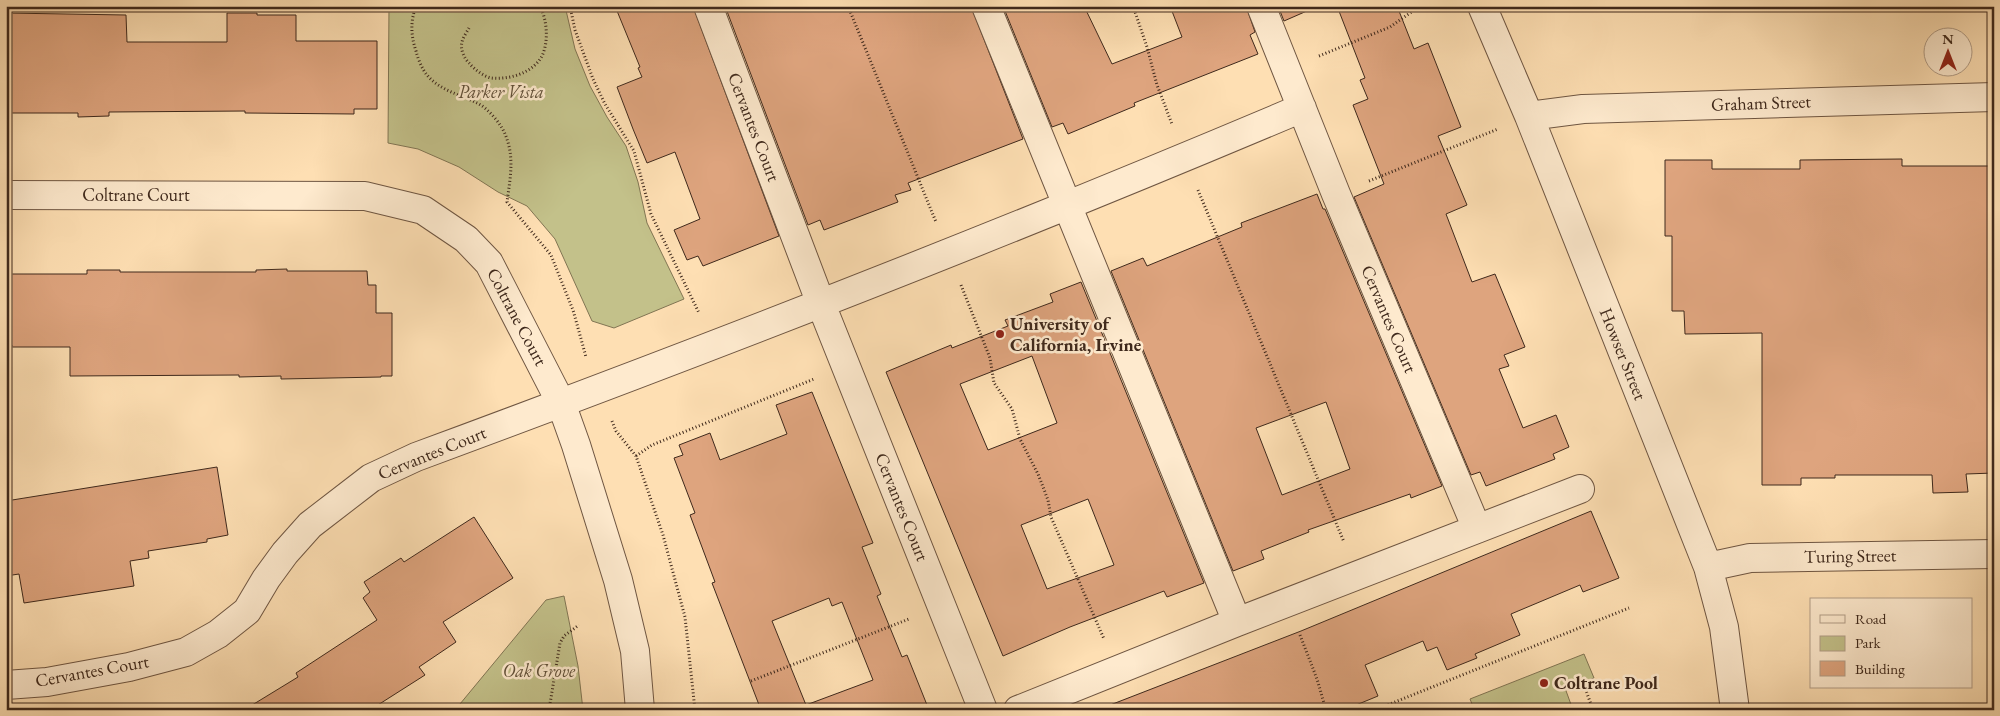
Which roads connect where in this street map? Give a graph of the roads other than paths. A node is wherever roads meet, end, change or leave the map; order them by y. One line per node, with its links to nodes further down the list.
1 (708, 6): 10 (street, Cervantes Court)
2 (986, 6): 9 (street)
3 (1261, 6): 6 (street, Cervantes Court)
4 (1482, 6): 7 (street, Howser Street)
5 (1994, 97): 7 (street, Graham Street)
6 (1302, 108): 9 (street, Cervantes Court); 13 (street, Cervantes Court)
7 (1529, 116): 15 (street, Howser Street)
8 (6, 195): 11 (street, Coltrane Court)
9 (1066, 206): 10 (street, Cervantes Court); 16 (street)
10 (821, 304): 11 (street, Cervantes Court); 19 (street, Cervantes Court)
11 (561, 403): 17 (street, Cervantes Court); 18 (street, Coltrane Court)
12 (1580, 489): 13 (street)
13 (1477, 529): 16 (street)
14 (1994, 554): 15 (street, Turing Street)
15 (1708, 567): 21 (street, Howser Street)
16 (1237, 622): 20 (street)
17 (6, 684)
18 (640, 710)
19 (983, 710)
20 (1018, 710)
21 (1735, 710)

